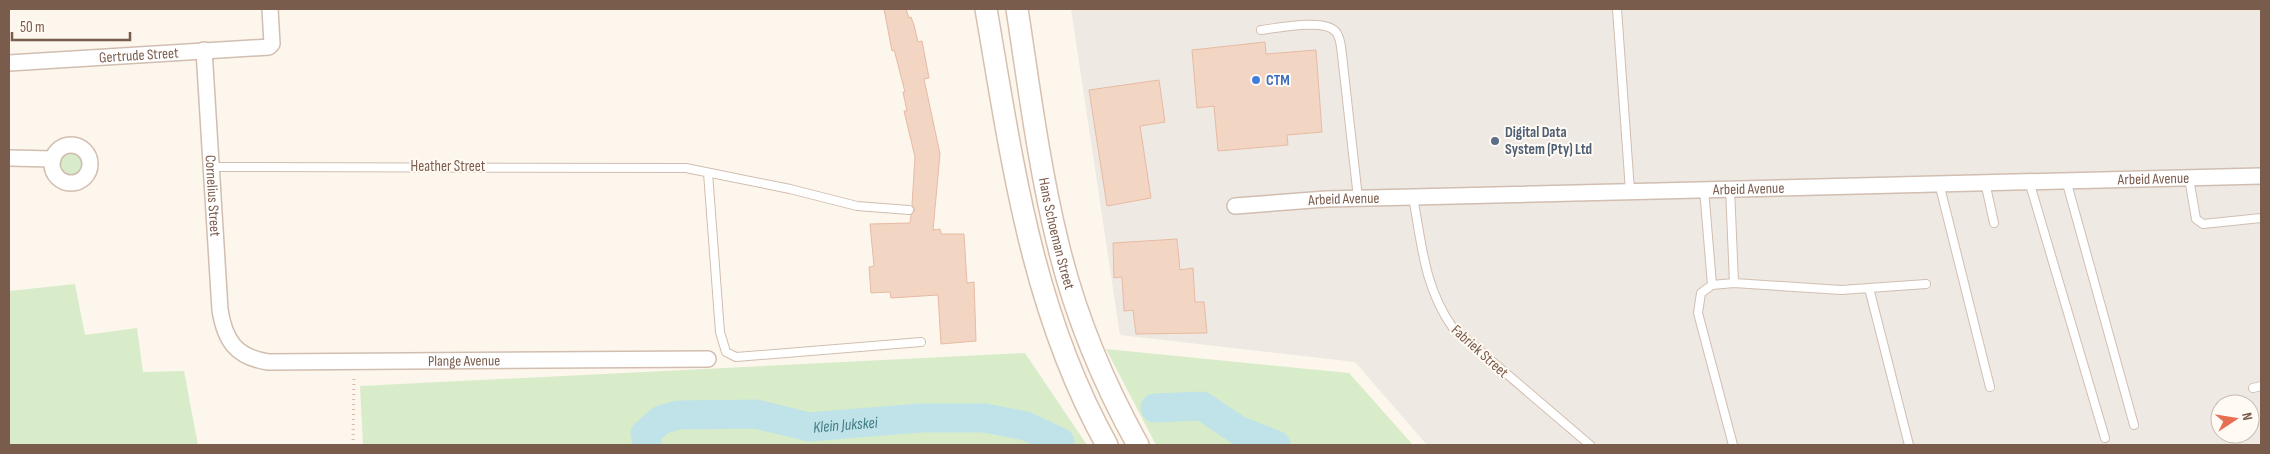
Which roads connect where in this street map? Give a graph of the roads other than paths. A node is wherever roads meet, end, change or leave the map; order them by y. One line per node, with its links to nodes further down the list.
1 (270, 9): 6 (street, Gertrude Street)
2 (986, 9): 39 (main road, Hans Schoeman Street)
3 (1017, 9): 40 (main road, Hans Schoeman Street)
4 (1617, 9): 20 (lane)
5 (1261, 30): 22 (lane)
6 (204, 50): 7 (street, Gertrude Street); 10 (street, Cornelius Street)
7 (9, 63)
8 (9, 158): 9 (street)
9 (53, 159)
10 (211, 167): 11 (lane, Heather Street); 31 (street, Cornelius Street)
11 (708, 173): 24 (lane, Heather Street); 32 (lane)
12 (2261, 176): 13 (street, Arbeid Avenue)
13 (2189, 178): 14 (street, Arbeid Avenue); 25 (lane)
14 (2066, 180): 16 (street, Arbeid Avenue); 37 (lane)
15 (1985, 182): 16 (street, Arbeid Avenue); 17 (street, Arbeid Avenue); 26 (lane)
16 (2029, 182): 38 (lane)
17 (1938, 183): 18 (street, Arbeid Avenue); 35 (lane)
18 (1730, 188): 19 (street, Arbeid Avenue); 27 (lane)
19 (1704, 189): 20 (street, Arbeid Avenue); 29 (lane)
20 (1630, 191): 21 (street, Arbeid Avenue)
21 (1413, 197): 22 (street, Arbeid Avenue); 41 (lane, Fabriek Street)
22 (1358, 198): 23 (street, Arbeid Avenue)
23 (1235, 206)
24 (909, 210)
25 (2261, 218)
26 (1994, 223)
27 (1734, 283): 29 (lane); 30 (lane)
28 (1926, 284): 30 (lane)
29 (1712, 285): 42 (lane)
30 (1868, 288): 43 (lane)
31 (228, 339): 33 (street, Plange Avenue)
32 (921, 342)
33 (708, 359)
34 (2261, 386): 36 (lane)
35 (1990, 387)
36 (2253, 388)
37 (2134, 425)
38 (2105, 438)
39 (1107, 445)
40 (1138, 445)
41 (1590, 445)
42 (1733, 445)
43 (1909, 445)

